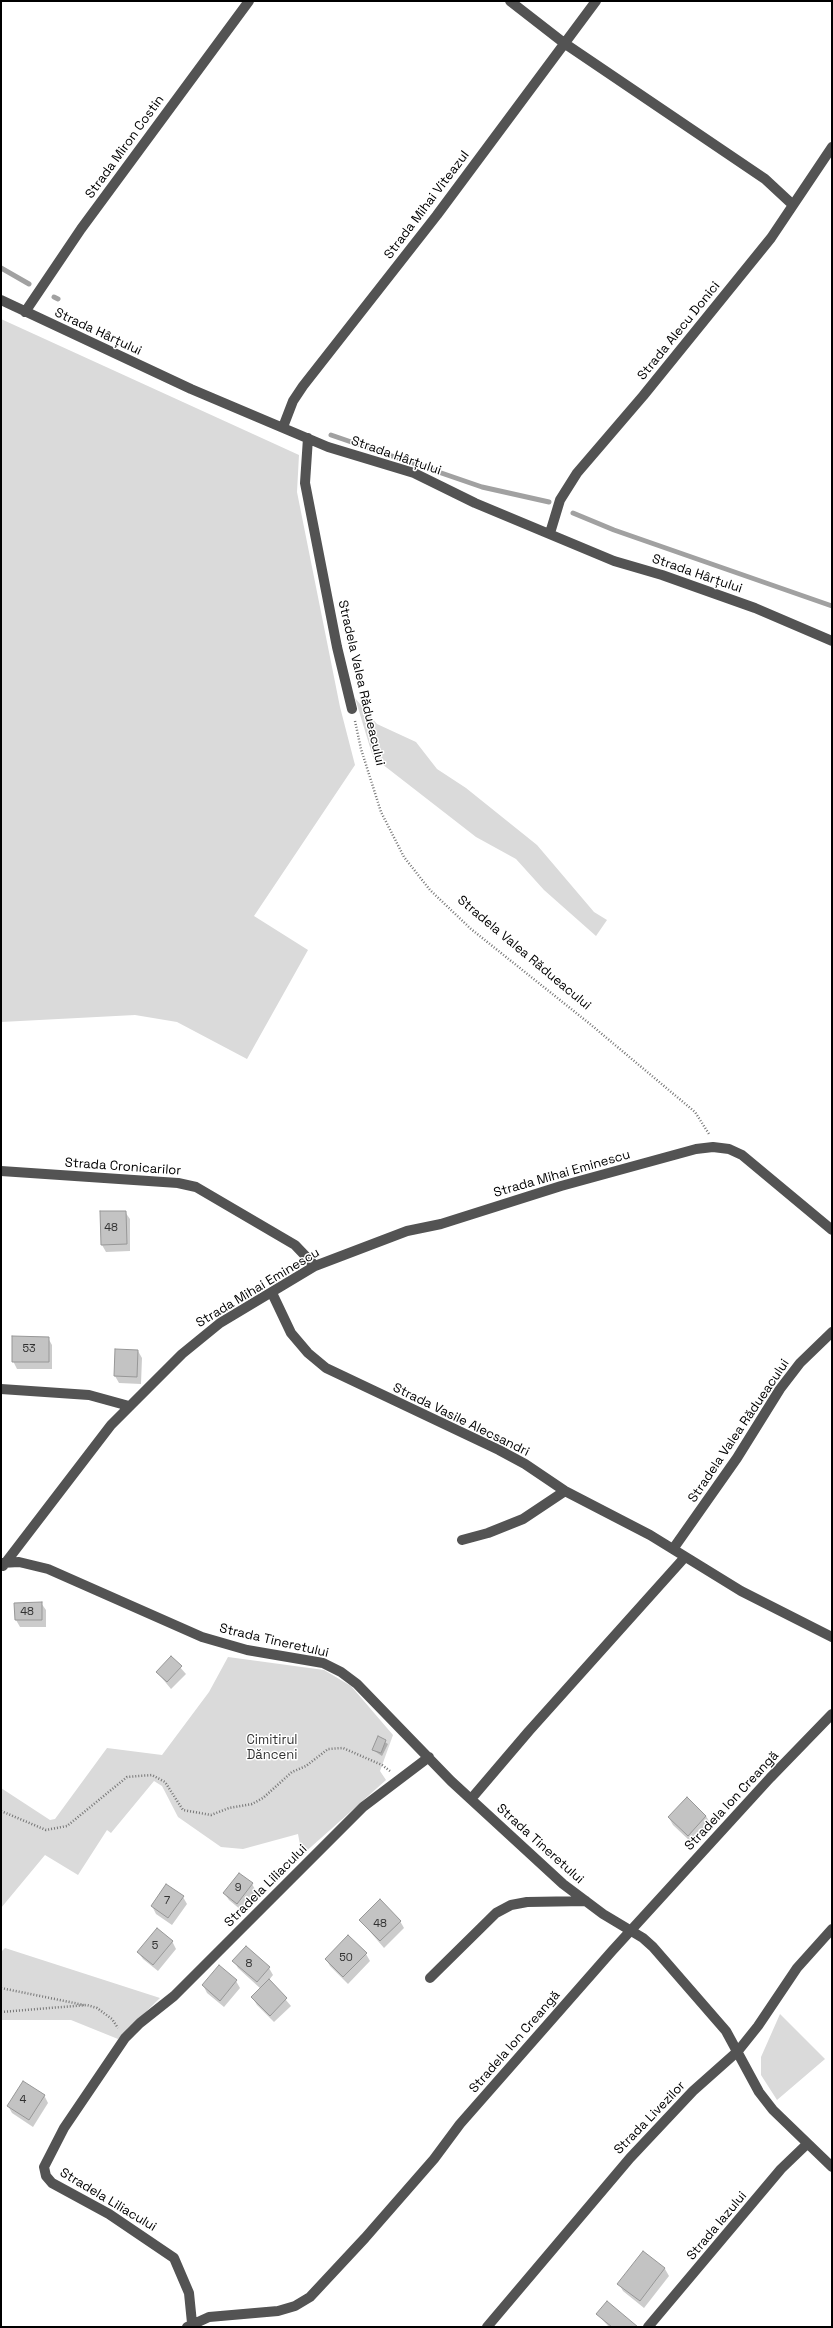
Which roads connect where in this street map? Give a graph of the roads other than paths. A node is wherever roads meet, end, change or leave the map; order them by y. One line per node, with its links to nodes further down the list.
1 (249, 1): 8 (street, Strada Miron Costin)
2 (510, 1): 4 (street)
3 (596, 1): 4 (street, Strada Mihai Viteazul)
4 (564, 43): 6 (street); 9 (street, Strada Mihai Viteazul)
5 (832, 147): 6 (street, Strada Alecu Donici)
6 (793, 204): 11 (street, Strada Alecu Donici)
7 (1, 300): 8 (street, Strada Hârțului)
8 (25, 312): 9 (street, Strada Hârțului)
9 (283, 427): 10 (street, Strada Hârțului)
10 (308, 438): 11 (street, Strada Hârțului); 13 (street, Stradela Valea Rădueacului)
11 (550, 533): 12 (street, Strada Hârțului)
12 (832, 641)
13 (352, 709)
14 (1, 1171): 16 (street, Strada Cronicarilor)
15 (832, 1230): 16 (street, Strada Mihai Eminescu)
16 (315, 1266): 17 (street, Strada Mihai Eminescu)
17 (272, 1293): 20 (street, Strada Mihai Eminescu); 21 (street, Strada Vasile Alecsandri)
18 (832, 1332): 23 (street, Stradela Valea Rădueacului)
19 (1, 1389): 20 (street)
20 (129, 1406): 25 (street, Strada Mihai Eminescu)
21 (565, 1491): 22 (street); 23 (street, Strada Vasile Alecsandri)
22 (462, 1540)
23 (673, 1549): 24 (street, Strada Vasile Alecsandri)
24 (685, 1557): 26 (street, Strada Vasile Alecsandri); 29 (street)
25 (3, 1565): 28 (street, Strada Tineretului)
26 (831, 1633)
27 (832, 1714): 32 (street, Stradela Ion Creangă)
28 (429, 1757): 29 (street, Strada Tineretului); 37 (street, Stradela Liliacului)
29 (471, 1799): 30 (street, Strada Tineretului)
30 (586, 1901): 32 (street, Strada Tineretului); 33 (street, Strada Tineretului)
31 (832, 1929): 34 (street, Strada Livezilor)
32 (630, 1931): 34 (street, Strada Tineretului); 37 (street, Stradela Ion Creangă)
33 (430, 1978)
34 (738, 2051): 35 (street, Strada Tineretului); 38 (street, Strada Livezilor)
35 (807, 2144): 36 (street, Strada Tineretului); 39 (street, Strada Iazului)
36 (832, 2167)
37 (189, 2325)
38 (487, 2327)
39 (648, 2327)

